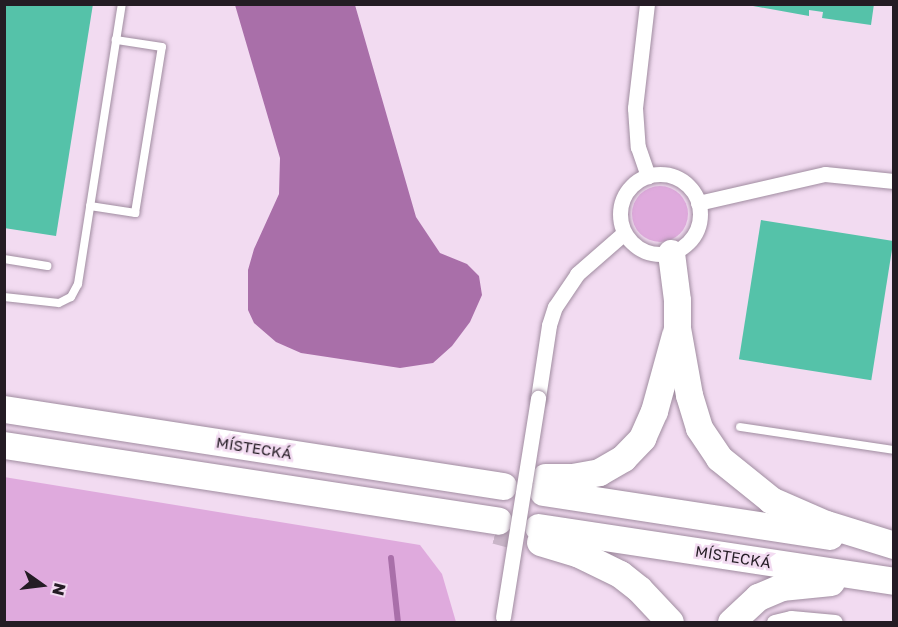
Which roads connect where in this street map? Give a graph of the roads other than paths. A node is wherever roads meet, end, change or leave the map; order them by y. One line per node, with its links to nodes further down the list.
1 (122, 4): 3 (lane)
2 (647, 4): 4 (street)
3 (116, 40): 7 (lane); 7 (lane)
4 (648, 176): 6 (street); 8 (street)
5 (894, 181): 6 (street)
6 (698, 203): 9 (street)
7 (90, 206): 12 (lane)
8 (624, 233): 9 (street); 22 (street, bridge)
9 (671, 253): 13 (highway)
10 (4, 259): 11 (lane)
11 (47, 266)
12 (4, 297)
13 (677, 328): 20 (highway); 20 (highway)
14 (4, 409): 18 (highway, MÍSTECKÁ)
15 (740, 427): 17 (lane)
16 (4, 445): 19 (highway)
17 (894, 450)
18 (504, 481)
19 (497, 526)
20 (894, 545)
21 (894, 582): 23 (highway, MÍSTECKÁ); 24 (highway)
22 (503, 620)
23 (670, 622)
24 (731, 622)
25 (774, 622): 26 (street)
26 (835, 622)

